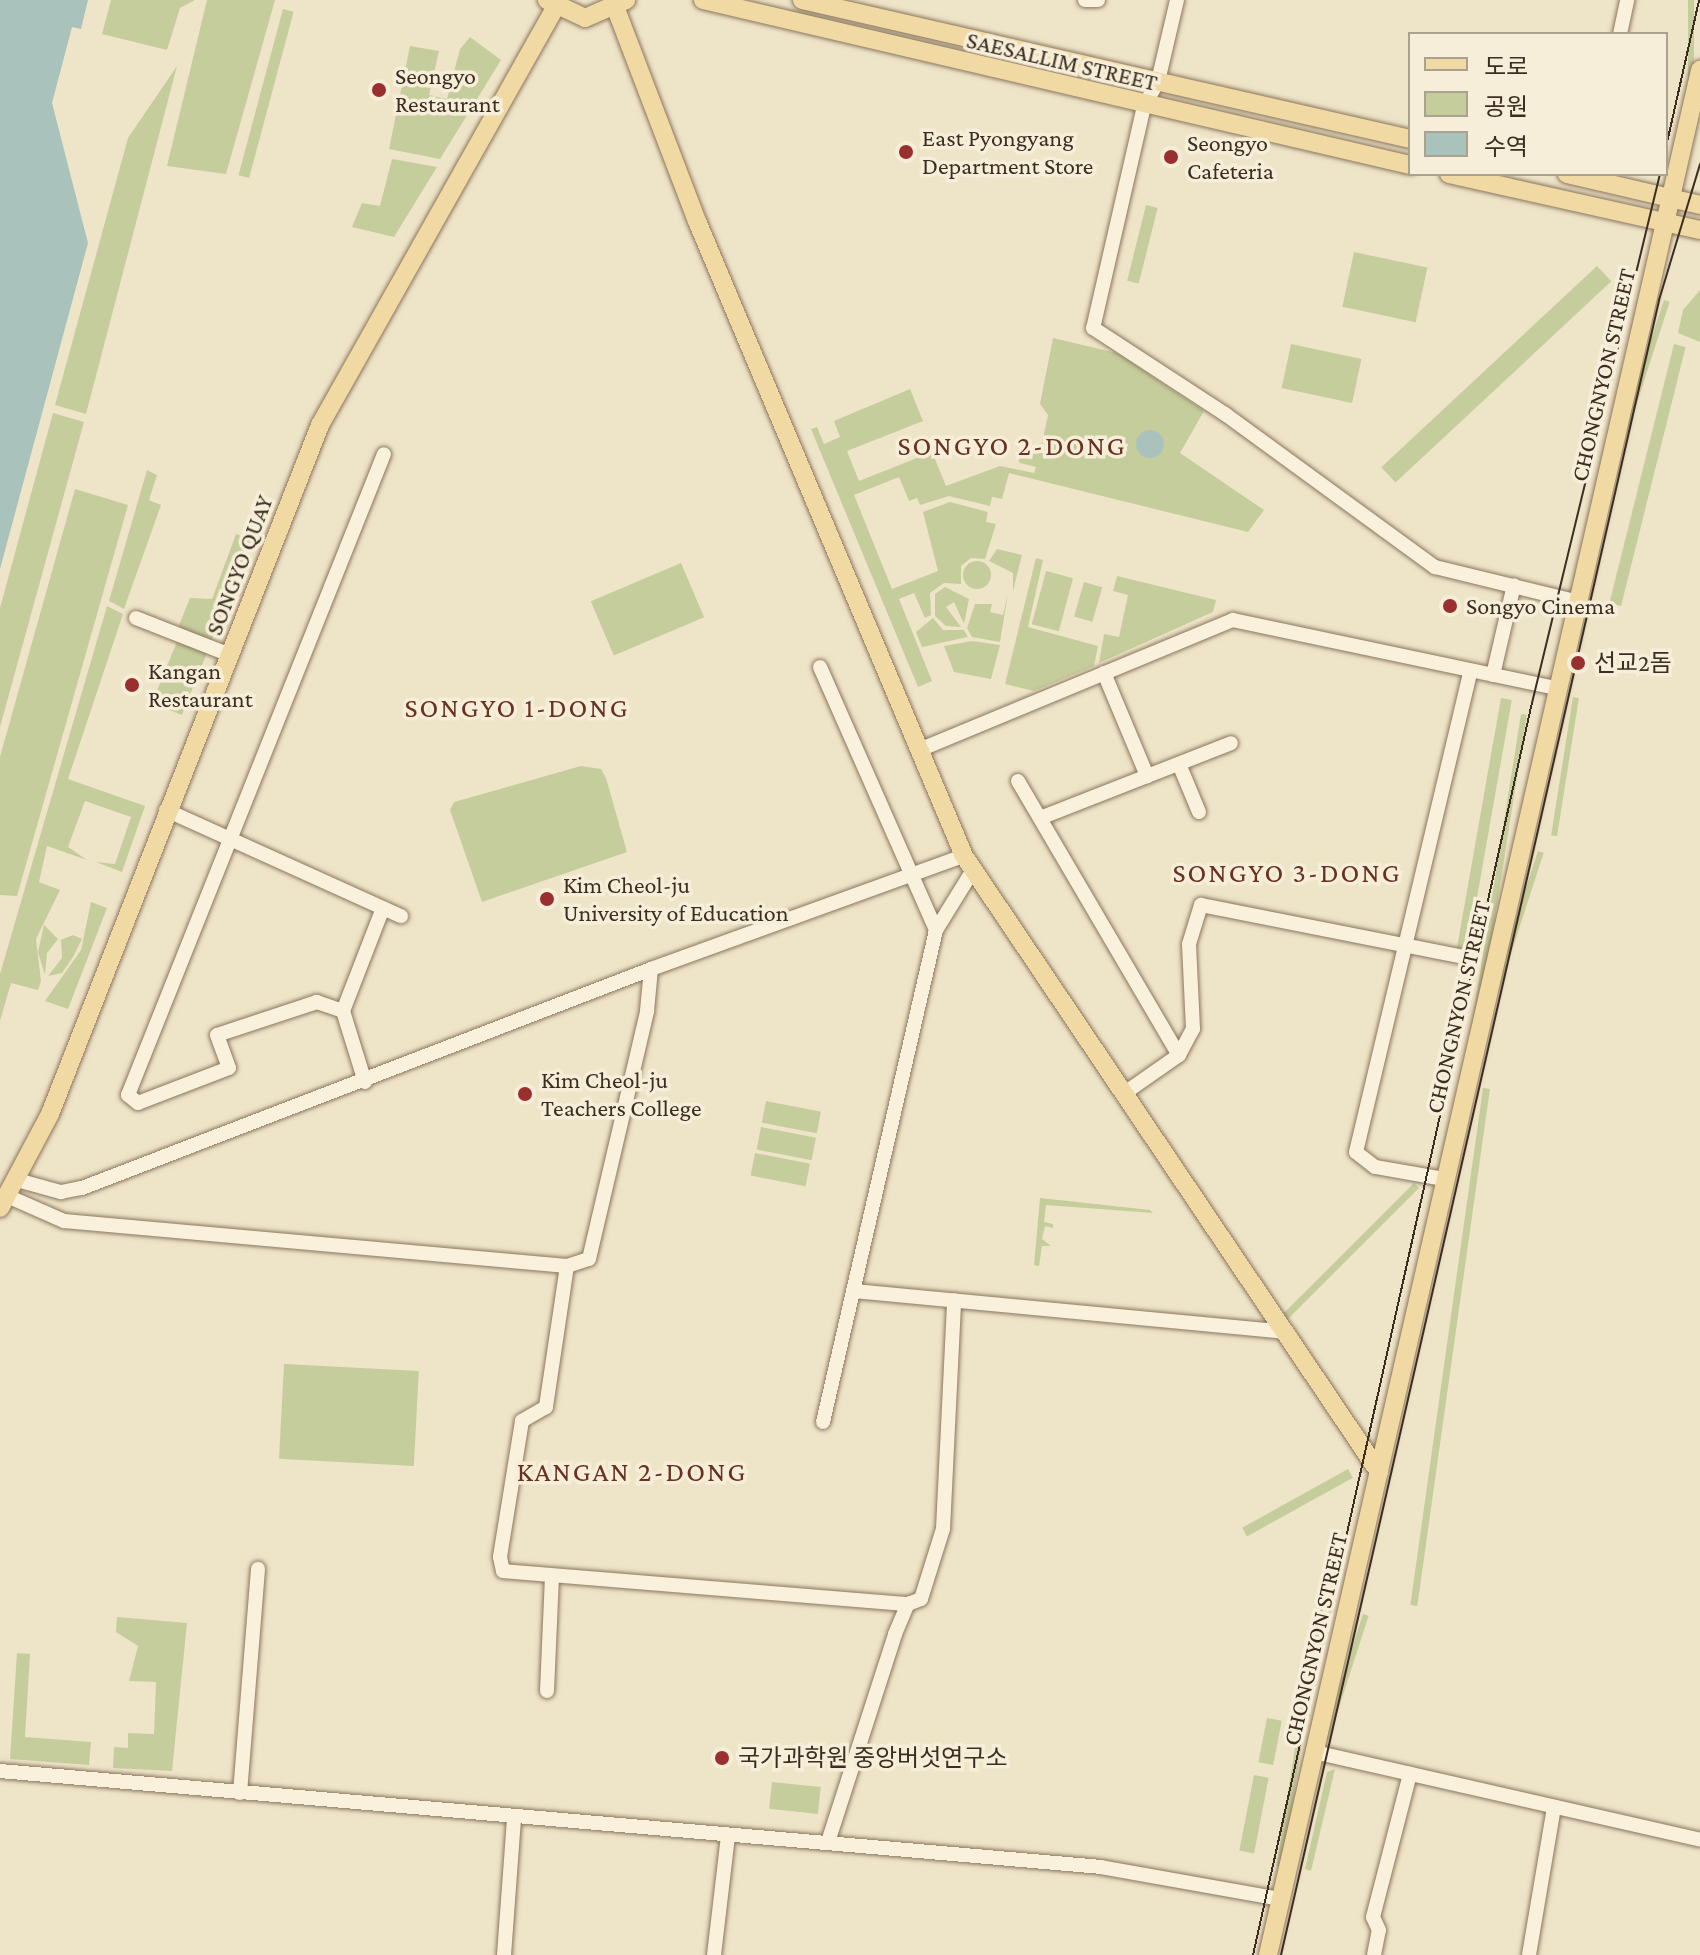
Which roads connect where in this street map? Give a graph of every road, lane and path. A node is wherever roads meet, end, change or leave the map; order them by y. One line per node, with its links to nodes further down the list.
1 (703, 0): 12 (main road, SAESALLIM STREET)
2 (802, 0): 11 (main road, SAESALLIM STREET)
3 (1085, 0): 4 (street)
4 (1098, 0)
5 (1177, 0): 11 (street)
6 (1627, 0): 9 (street)
7 (551, 4): 8 (main road); 25 (main road, SONGYO QUAY)
8 (621, 5): 32 (main road)
9 (1620, 32)
10 (1700, 70): 17 (main road, CHONGNYON STREET)
11 (1158, 81): 12 (street); 13 (main road, SAESALLIM STREET)
12 (1144, 106): 14 (main road, SAESALLIM STREET); 22 (street)
13 (1408, 139)
14 (1408, 165)
15 (1458, 176): 19 (main road)
16 (1576, 176): 17 (main road)
17 (1671, 198): 18 (main road); 19 (main road, CHONGNYON STREET)
18 (1700, 205)
19 (1666, 222): 20 (main road); 23 (main road, CHONGNYON STREET)
20 (1700, 230)
21 (384, 454): 39 (street)
22 (1514, 585): 23 (street); 29 (street)
23 (1575, 601): 30 (main road, CHONGNYON STREET)
24 (136, 618): 25 (street)
25 (230, 655): 36 (main road, SONGYO QUAY)
26 (820, 667): 41 (street)
27 (1471, 671): 28 (street); 29 (street); 45 (street)
28 (1104, 673): 32 (street); 34 (street)
29 (1493, 675): 30 (street)
30 (1556, 688): 52 (main road, CHONGNYON STREET)
31 (1231, 743): 33 (street)
32 (919, 750): 40 (main road)
33 (1179, 764): 34 (street); 37 (street)
34 (1147, 776): 38 (street)
35 (1018, 781): 38 (street)
36 (166, 810): 39 (street); 53 (main road, SONGYO QUAY)
37 (1199, 812)
38 (1040, 818): 49 (street)
39 (226, 838): 42 (street); 48 (street)
40 (969, 863): 41 (street); 44 (street); 51 (main road)
41 (915, 877): 44 (street); 47 (street)
42 (383, 908): 43 (street); 48 (street)
43 (401, 916)
44 (936, 930): 55 (street)
45 (1406, 944): 46 (street); 49 (street); 52 (street)
46 (1459, 956)
47 (651, 969): 50 (street); 54 (street)
48 (343, 1011): 50 (street)
49 (1179, 1055): 51 (street)
50 (365, 1082): 53 (street)
51 (1123, 1094): 57 (main road)
52 (1444, 1179): 59 (main road, CHONGNYON STREET)
53 (8, 1195): 54 (street)
54 (567, 1266): 61 (street)
55 (853, 1291): 56 (street); 58 (street)
56 (954, 1300): 57 (street); 62 (street)
57 (1280, 1331): 59 (main road)
58 (823, 1422)
59 (1379, 1472): 64 (main road, CHONGNYON STREET)
60 (258, 1569): 67 (street)
61 (552, 1576): 62 (street); 63 (street)
62 (908, 1604): 72 (street)
63 (547, 1691)
64 (1314, 1752): 66 (street); 73 (main road, CHONGNYON STREET)
65 (0, 1771): 67 (street)
66 (1410, 1774): 68 (street); 77 (street)
67 (240, 1793): 69 (street)
68 (1554, 1807): 71 (street); 78 (street)
69 (514, 1818): 70 (street); 74 (street)
70 (728, 1836): 72 (street); 75 (street)
71 (1700, 1840)
72 (828, 1842): 73 (street)
73 (1281, 1899): 76 (main road, CHONGNYON STREET)
74 (504, 1955)
75 (714, 1955)
76 (1268, 1955)
77 (1374, 1955)
78 (1529, 1955)

